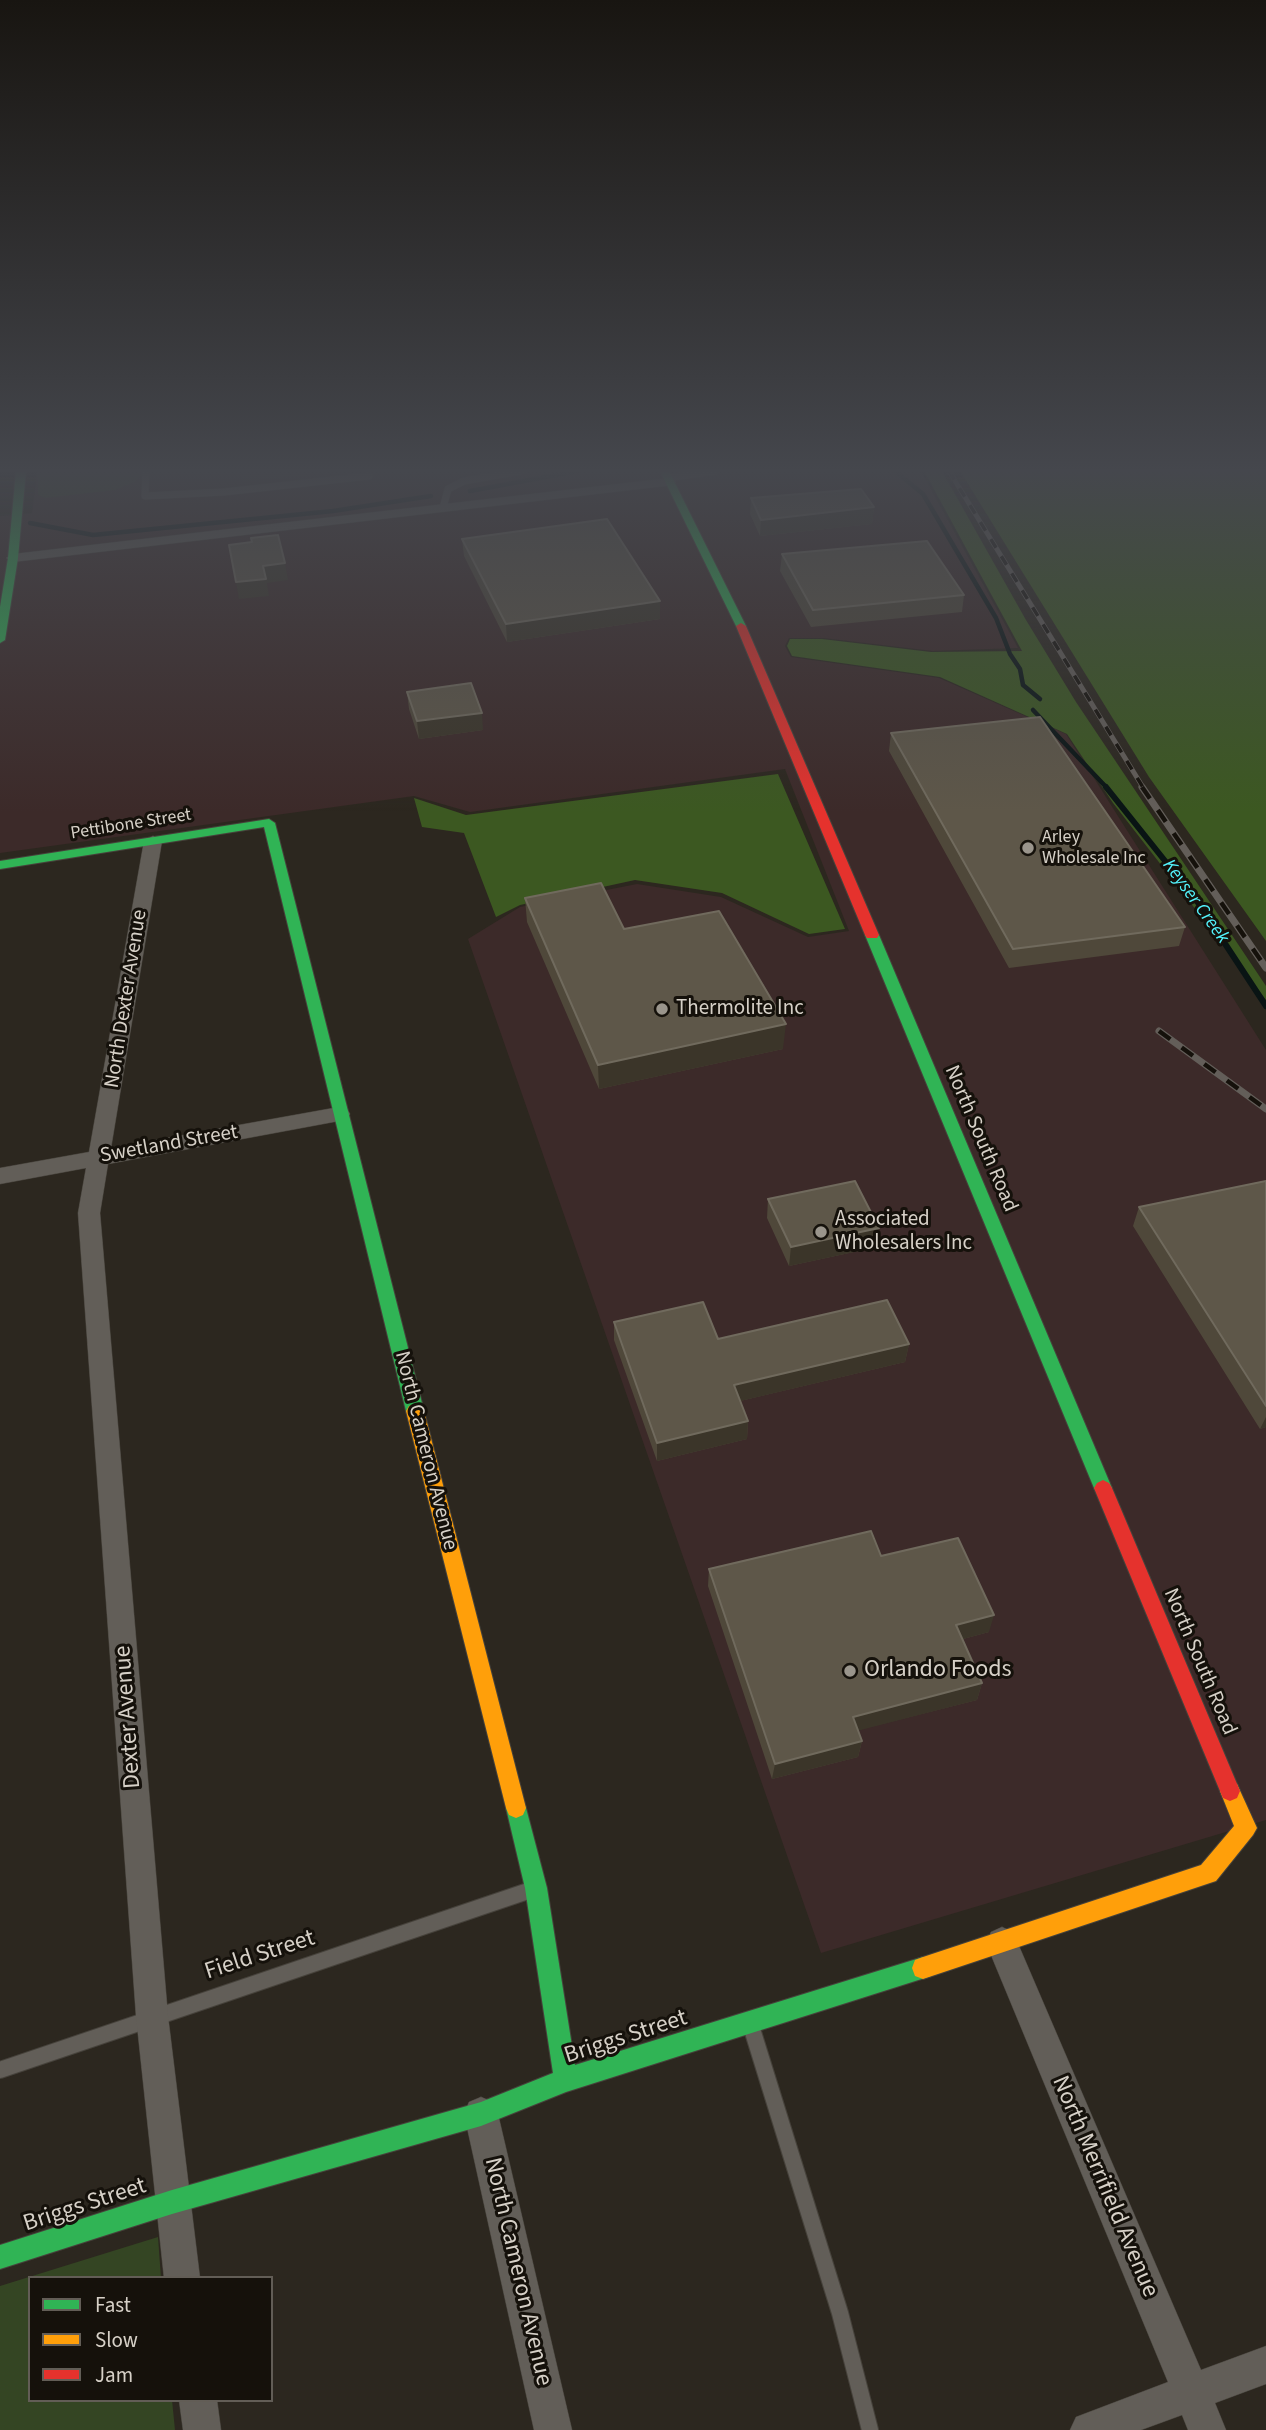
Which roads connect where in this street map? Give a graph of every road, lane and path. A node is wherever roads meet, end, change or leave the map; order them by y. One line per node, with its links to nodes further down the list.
1 (9, 584): 3 (street)
2 (720, 584): 10 (street, North South Road)
3 (0, 640)
4 (269, 823): 5 (street, Pettibone Street); 7 (street, North Cameron Avenue)
5 (153, 841): 6 (street, Pettibone Street); 8 (street, North Dexter Avenue)
6 (0, 864)
7 (339, 1114): 8 (street, Swetland Street); 11 (street, North Cameron Avenue)
8 (100, 1157): 9 (street, Swetland Street); 13 (street, Dexter Avenue)
9 (0, 1176)
10 (1246, 1828): 12 (street, Briggs Street)
11 (536, 1888): 13 (lane, Field Street); 16 (street, North Cameron Avenue)
12 (1002, 1943): 14 (street, Briggs Street); 22 (street, North Merrifield Avenue)
13 (152, 2016): 15 (lane, Field Street); 18 (street, Dexter Avenue)
14 (750, 2023): 16 (street, Briggs Street); 26 (lane)
15 (0, 2070)
16 (566, 2080): 17 (street, Briggs Street)
17 (481, 2114): 18 (street, Briggs Street); 25 (street, North Cameron Avenue)
18 (172, 2202): 19 (street, Briggs Street); 20 (street, Dexter Avenue)
19 (0, 2257)
20 (182, 2276)
21 (1266, 2365): 22 (street)
22 (1191, 2392): 27 (street); 28 (street, North Merrifield Avenue)
23 (198, 2402): 24 (street)
24 (202, 2430)
25 (553, 2430)
26 (870, 2430)
27 (1089, 2430)
28 (1207, 2430)

